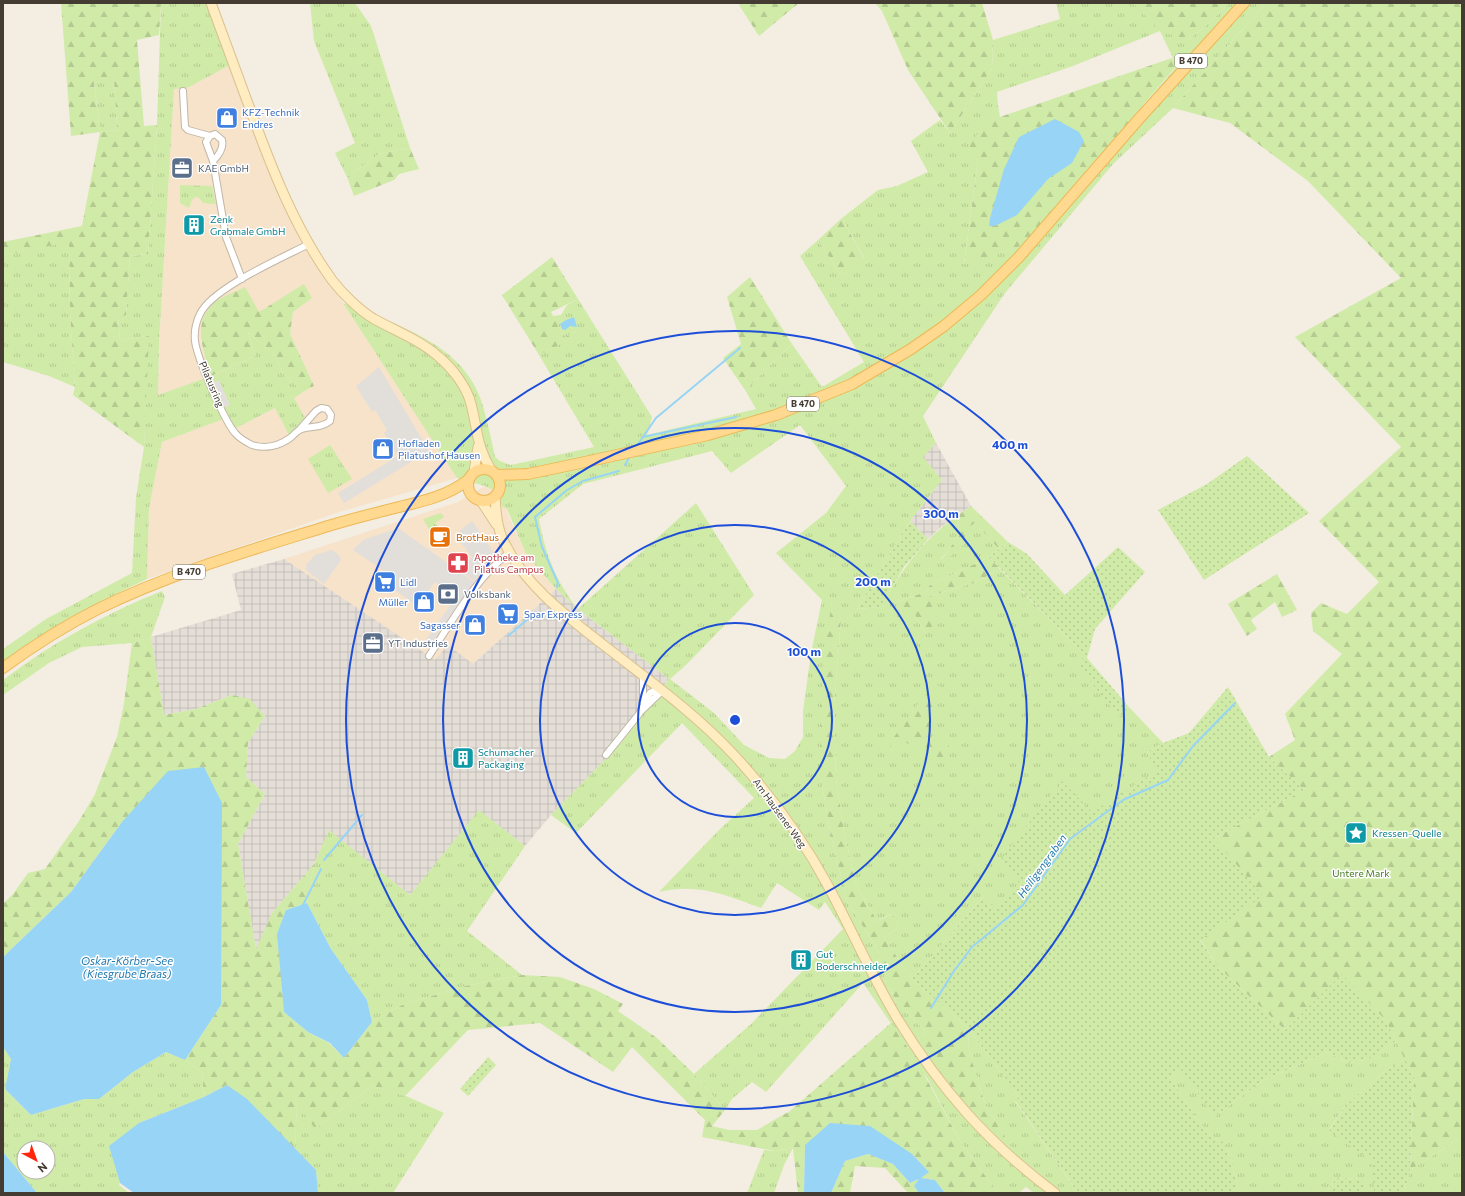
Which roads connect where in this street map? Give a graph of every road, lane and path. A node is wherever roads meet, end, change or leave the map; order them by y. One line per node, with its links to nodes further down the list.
1 (211, 3): 6 (main road)
2 (1244, 3): 12 (main road, B 470)
3 (183, 91): 4 (street)
4 (210, 136): 5 (street); 5 (street)
5 (213, 161): 7 (street)
6 (309, 244): 7 (street, Pilatusring); 9 (main road)
7 (242, 279): 8 (street, Pilatusring)
8 (300, 429): 8 (street, Pilatusring)
9 (478, 444): 10 (main road); 11 (main road)
10 (474, 472): 11 (main road); 13 (main road)
11 (494, 472): 12 (main road, B 470); 14 (main road)
12 (528, 474): 14 (main road, B 470)
13 (468, 480): 15 (main road, B 470); 16 (main road)
14 (500, 488): 17 (main road)
15 (444, 495): 16 (main road, B 470); 22 (main road, B 470)
16 (471, 495): 18 (main road)
17 (495, 497): 18 (main road); 19 (main road)
18 (481, 501): 19 (main road)
19 (498, 526): 20 (main road, Am Hausener Weg)
20 (510, 552): 21 (street); 23 (main road, Am Hausener Weg)
21 (429, 656)
22 (3, 668)
23 (643, 676): 24 (main road, Am Hausener Weg); 25 (street)
24 (662, 689): 25 (street); 26 (street); 28 (main road, Am Hausener Weg)
25 (643, 703): 26 (street)
26 (639, 714): 27 (street)
27 (606, 755)
28 (1055, 1193)

